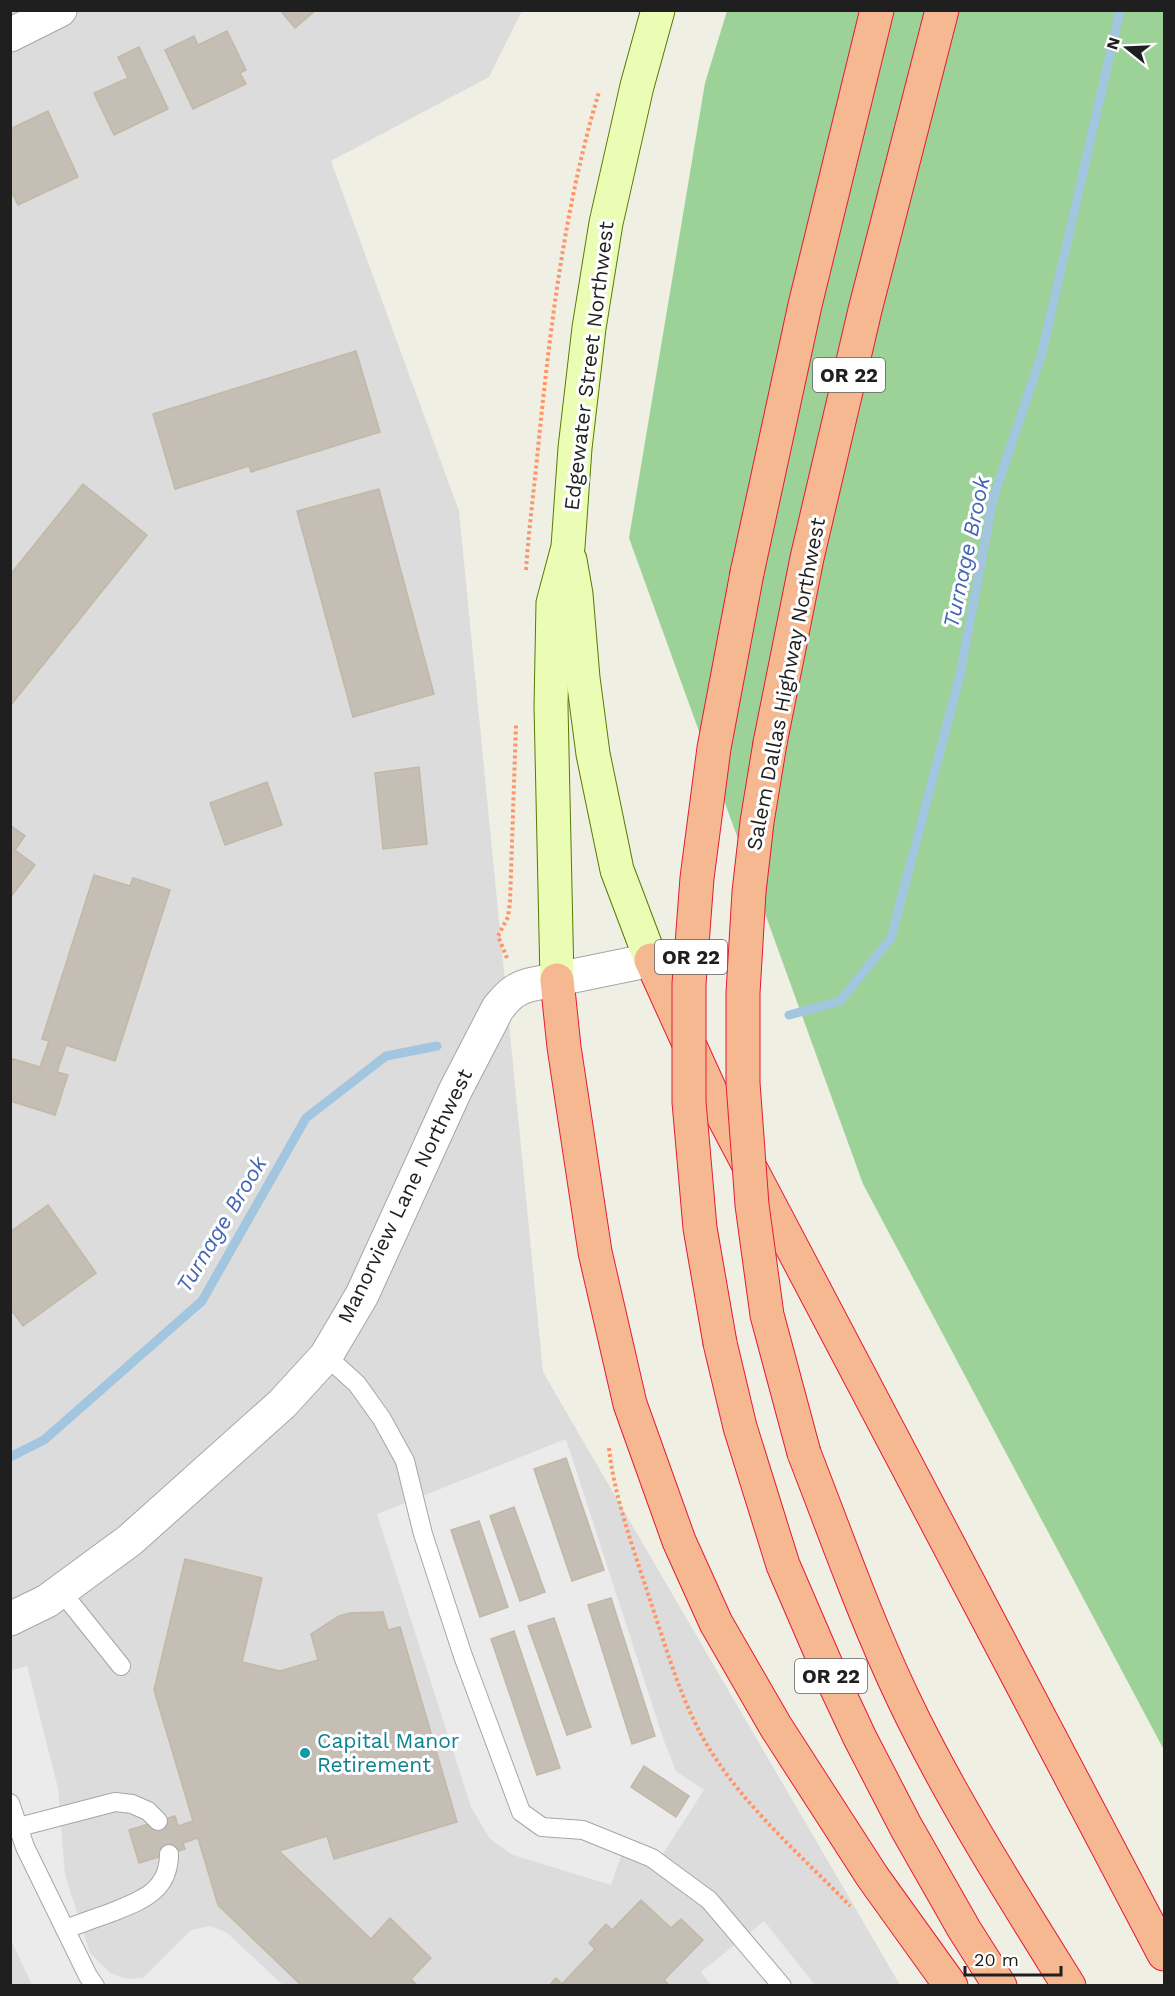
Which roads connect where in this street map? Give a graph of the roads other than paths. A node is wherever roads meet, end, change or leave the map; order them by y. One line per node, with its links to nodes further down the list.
1 (60, 10): 5 (street)
2 (658, 10): 6 (main road, Edgewater Street Northwest)
3 (878, 10): 22 (highway, OR 22, bridge)
4 (942, 10): 23 (highway, Salem Dallas Highway Northwest / OR 22, bridge)
5 (10, 35)
6 (568, 547): 7 (main road, Edgewater Street Northwest); 8 (main road, Edgewater Street Northwest)
7 (651, 960): 8 (street, Manorview Lane Northwest); 18 (highway)
8 (557, 980): 9 (street, Manorview Lane Northwest); 21 (highway)
9 (326, 1356): 10 (street, Manorview Lane Northwest); 20 (lane)
10 (61, 1591): 11 (street, Manorview Lane Northwest); 12 (lane)
11 (10, 1619)
12 (120, 1666)
13 (10, 1803): 15 (lane)
14 (158, 1821): 15 (lane)
15 (19, 1827): 17 (lane)
16 (169, 1854): 17 (lane)
17 (65, 1929): 19 (lane)
18 (1164, 1954)
19 (95, 1986)
20 (782, 1986)
21 (951, 1986)
22 (1000, 1986)
23 (1069, 1986)

